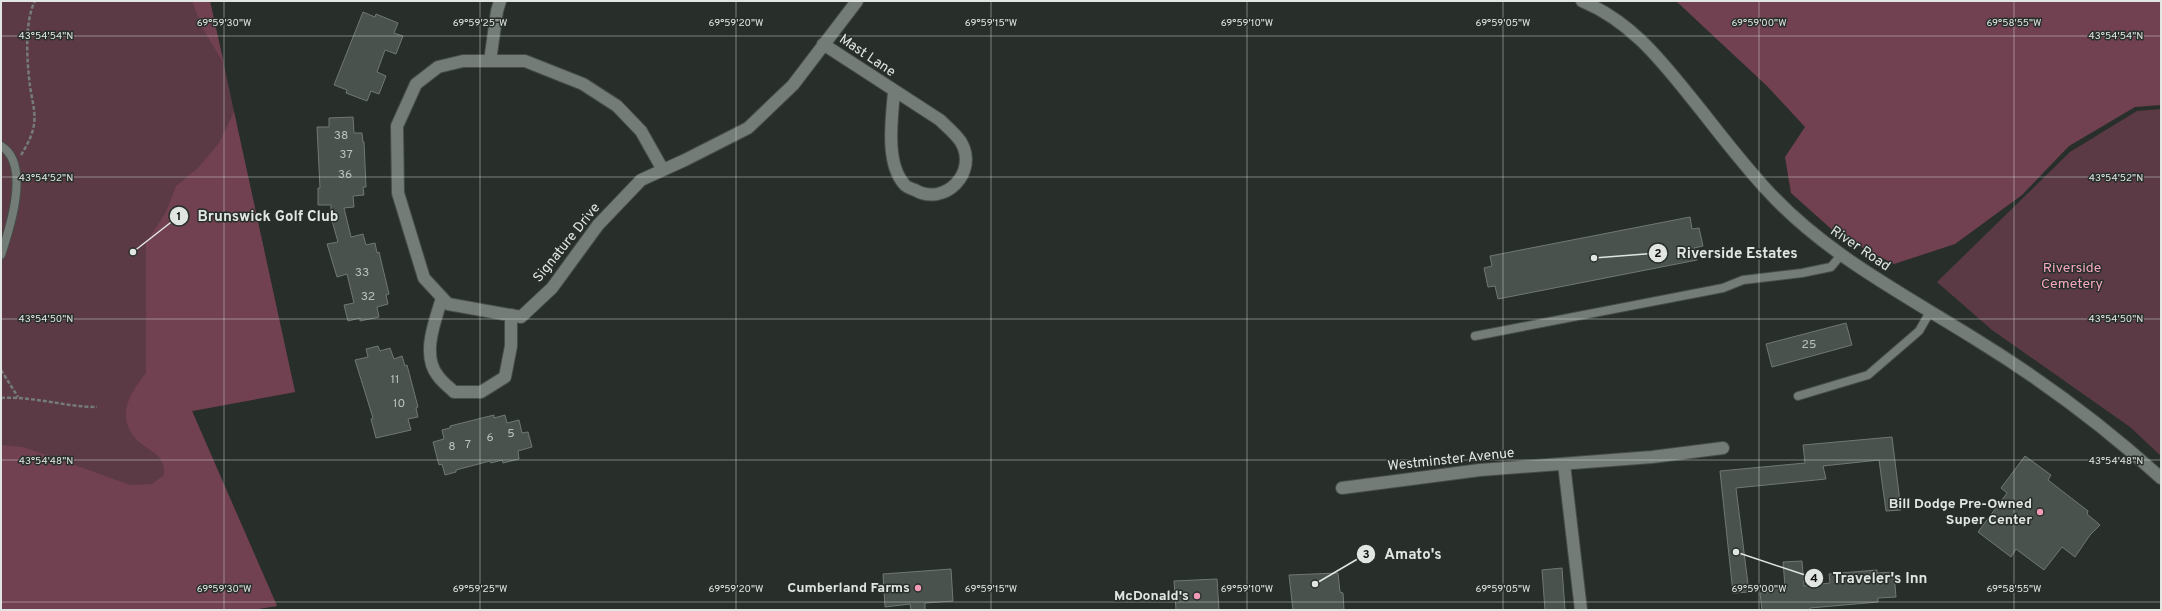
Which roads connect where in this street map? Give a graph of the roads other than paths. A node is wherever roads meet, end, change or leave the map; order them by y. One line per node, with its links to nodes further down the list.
1 (500, 1): 5 (street)
2 (857, 1): 4 (street, Signature Drive)
3 (1582, 1): 10 (street, River Road)
4 (823, 44): 6 (street, Mast Lane); 8 (street, Signature Drive)
5 (490, 61): 8 (street, Signature Drive); 11 (street, Signature Drive)
6 (894, 92): 6 (street, Mast Lane)
7 (1, 146): 9 (lane)
8 (663, 170): 13 (street, Signature Drive)
9 (1, 255)
10 (1841, 255): 12 (street, River Road); 14 (lane)
11 (442, 298): 13 (street, Signature Drive); 13 (street)
12 (1930, 312): 15 (lane); 18 (street, River Road)
13 (511, 315)
14 (1475, 336)
15 (1798, 396)
16 (1724, 448): 17 (street, Westminster Avenue)
17 (1564, 464): 19 (street, Westminster Avenue); 20 (street)
18 (2161, 478)
19 (1342, 488)
20 (1581, 610)

